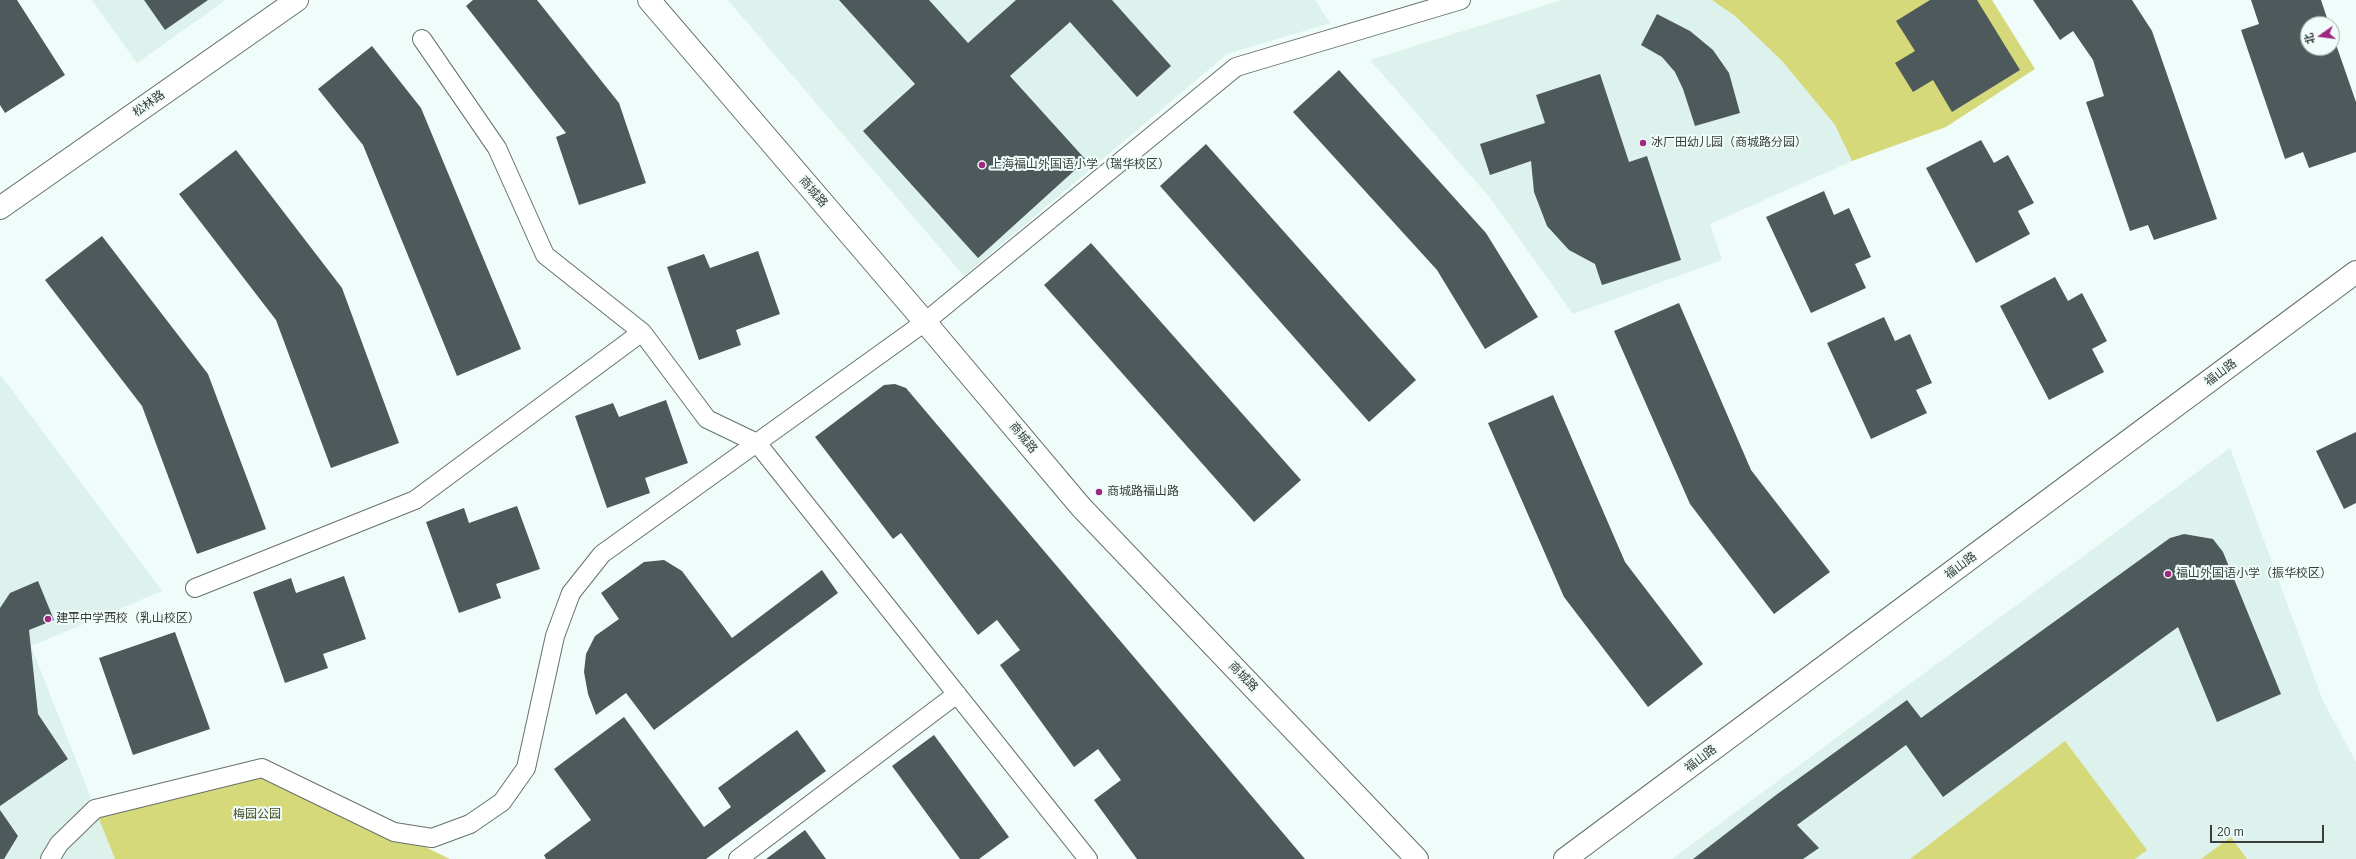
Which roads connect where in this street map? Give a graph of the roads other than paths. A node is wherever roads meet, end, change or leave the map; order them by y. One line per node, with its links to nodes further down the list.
1 (297, 0): 5 (street, 松林路)
2 (649, 0): 7 (street, 商城路)
3 (1461, 0): 7 (lane)
4 (422, 39): 8 (lane)
5 (0, 208)
6 (2356, 272): 16 (street, 福山路)
7 (925, 322): 9 (lane); 15 (street, 商城路)
8 (642, 332): 9 (lane); 10 (lane)
9 (757, 443): 11 (lane); 12 (lane)
10 (195, 588)
11 (957, 694): 13 (lane); 14 (lane)
12 (50, 859)
13 (738, 859)
14 (1088, 859)
15 (1417, 859)
16 (1565, 859)

